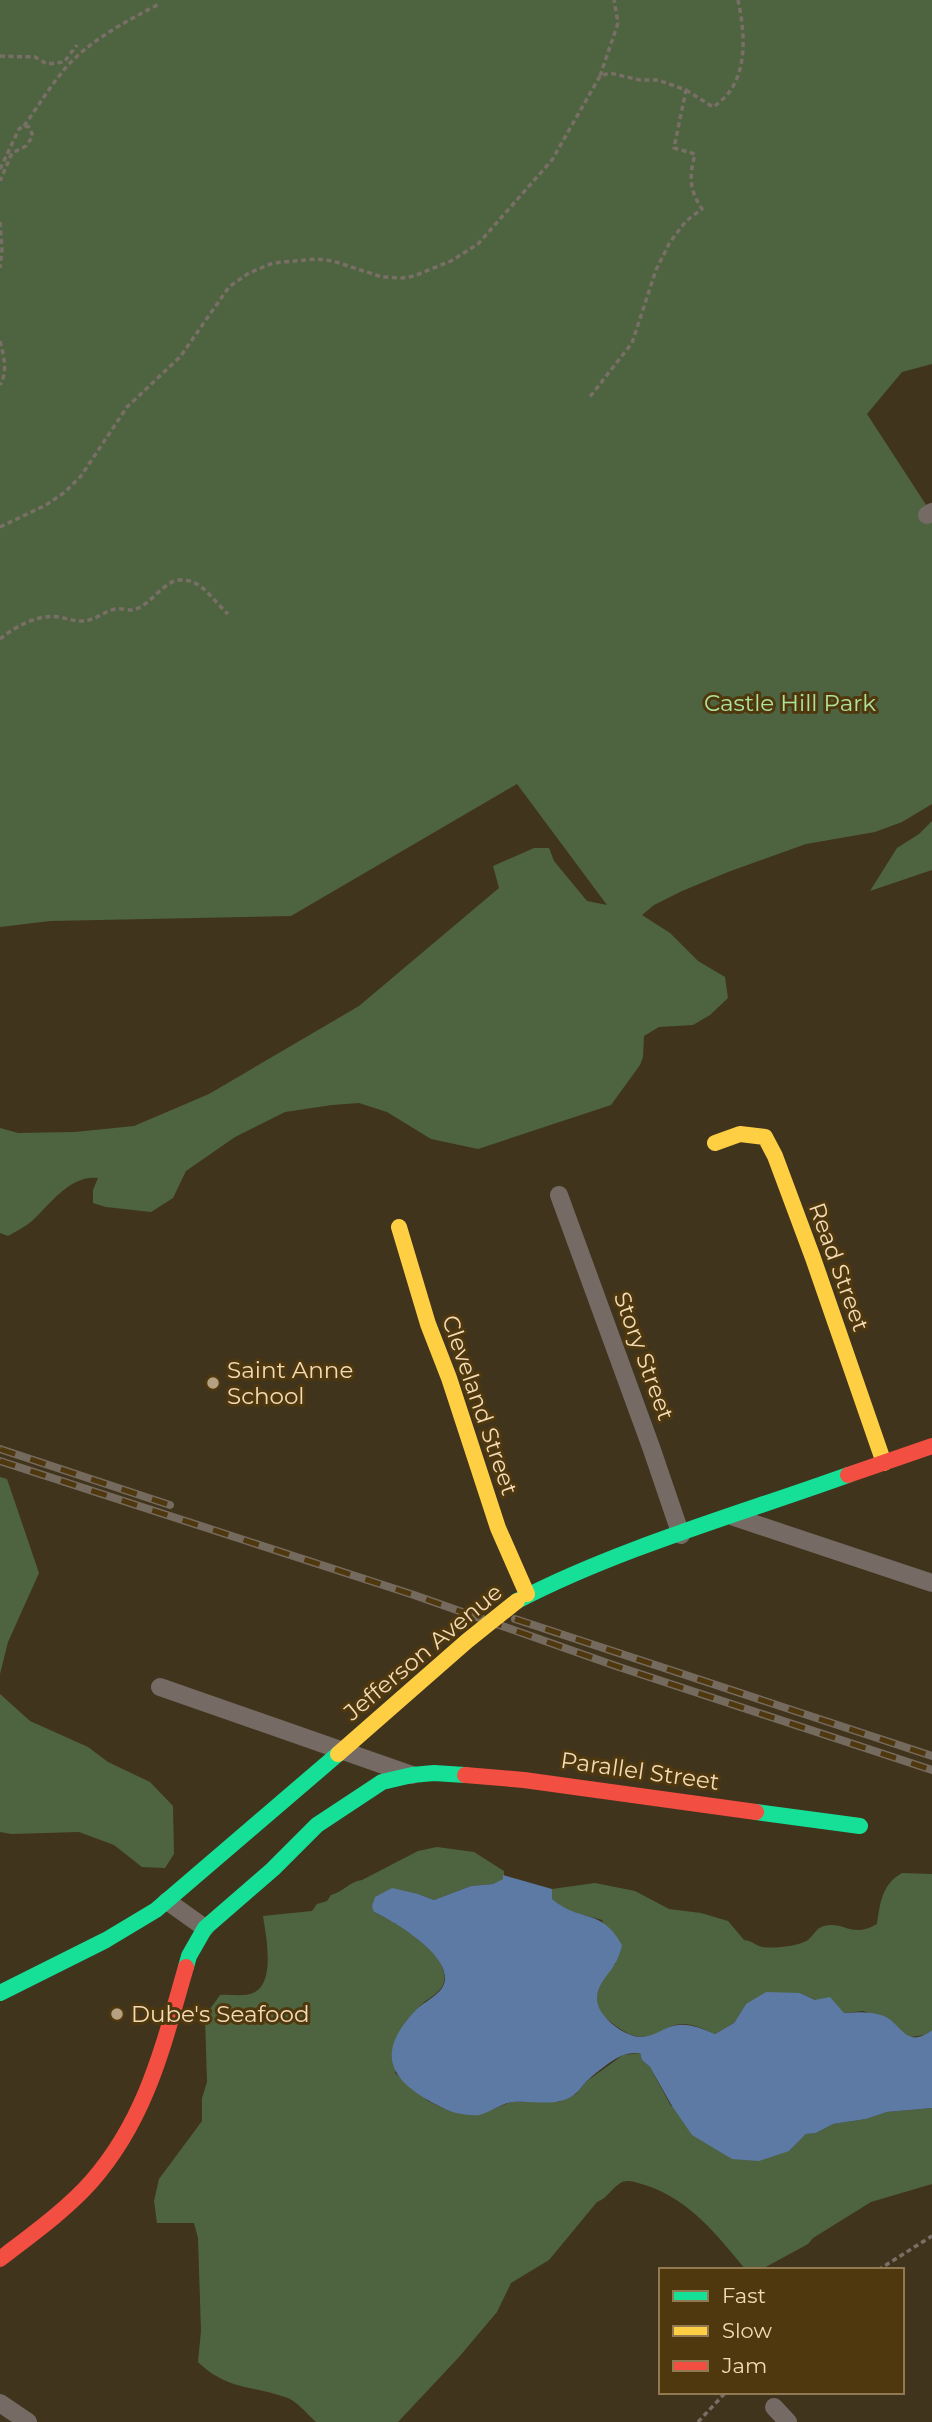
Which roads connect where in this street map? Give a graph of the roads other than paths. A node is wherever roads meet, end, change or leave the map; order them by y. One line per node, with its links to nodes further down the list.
1 (715, 1143): 5 (street, Read Street)
2 (559, 1195): 7 (street, Story Street)
3 (400, 1227): 9 (street, Cleveland Street)
4 (932, 1446): 5 (street, Jefferson Avenue)
5 (884, 1462): 6 (street, Jefferson Avenue)
6 (734, 1517): 7 (street, Jefferson Avenue); 8 (street)
7 (681, 1535): 9 (street, Jefferson Avenue)
8 (932, 1583)
9 (522, 1598): 13 (street, Jefferson Avenue, bridge)
10 (160, 1687): 11 (street, Parallel Street)
11 (412, 1775): 12 (street, Parallel Street); 14 (street, Parallel Street)
12 (860, 1826)
13 (174, 1895): 14 (street); 15 (street, Jefferson Avenue)
14 (205, 1928): 16 (street, Parallel Street)
15 (0, 1993)
16 (0, 2259)
17 (0, 2403): 19 (street)
18 (774, 2407): 20 (street)
19 (28, 2422)
20 (788, 2422)

